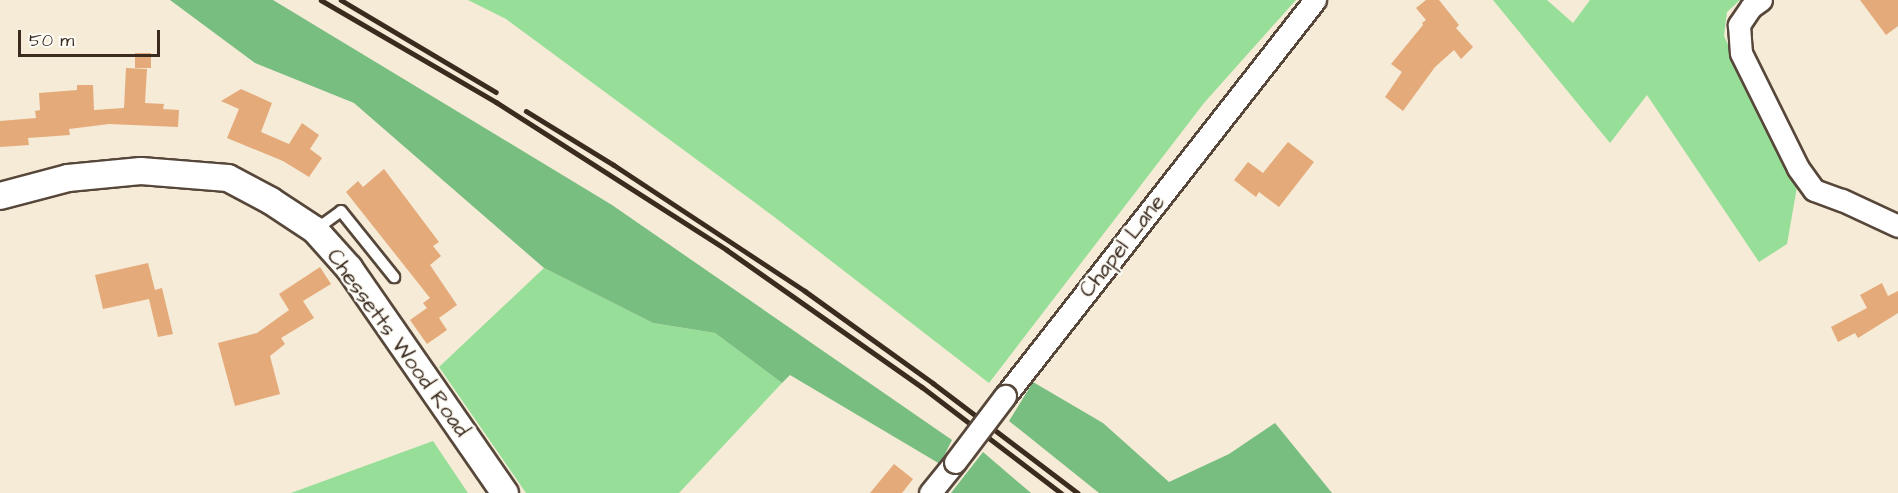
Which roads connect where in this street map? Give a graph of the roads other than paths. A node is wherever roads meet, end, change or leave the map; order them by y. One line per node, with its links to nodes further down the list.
1 (1315, 0): 8 (street, Chapel Lane, bridge)
2 (1761, 0): 4 (street)
3 (0, 196): 5 (street, Chessetts Wood Road)
4 (1898, 226)
5 (315, 230): 6 (lane); 7 (street, Chessetts Wood Road)
6 (394, 278)
7 (505, 493)
8 (930, 493)

